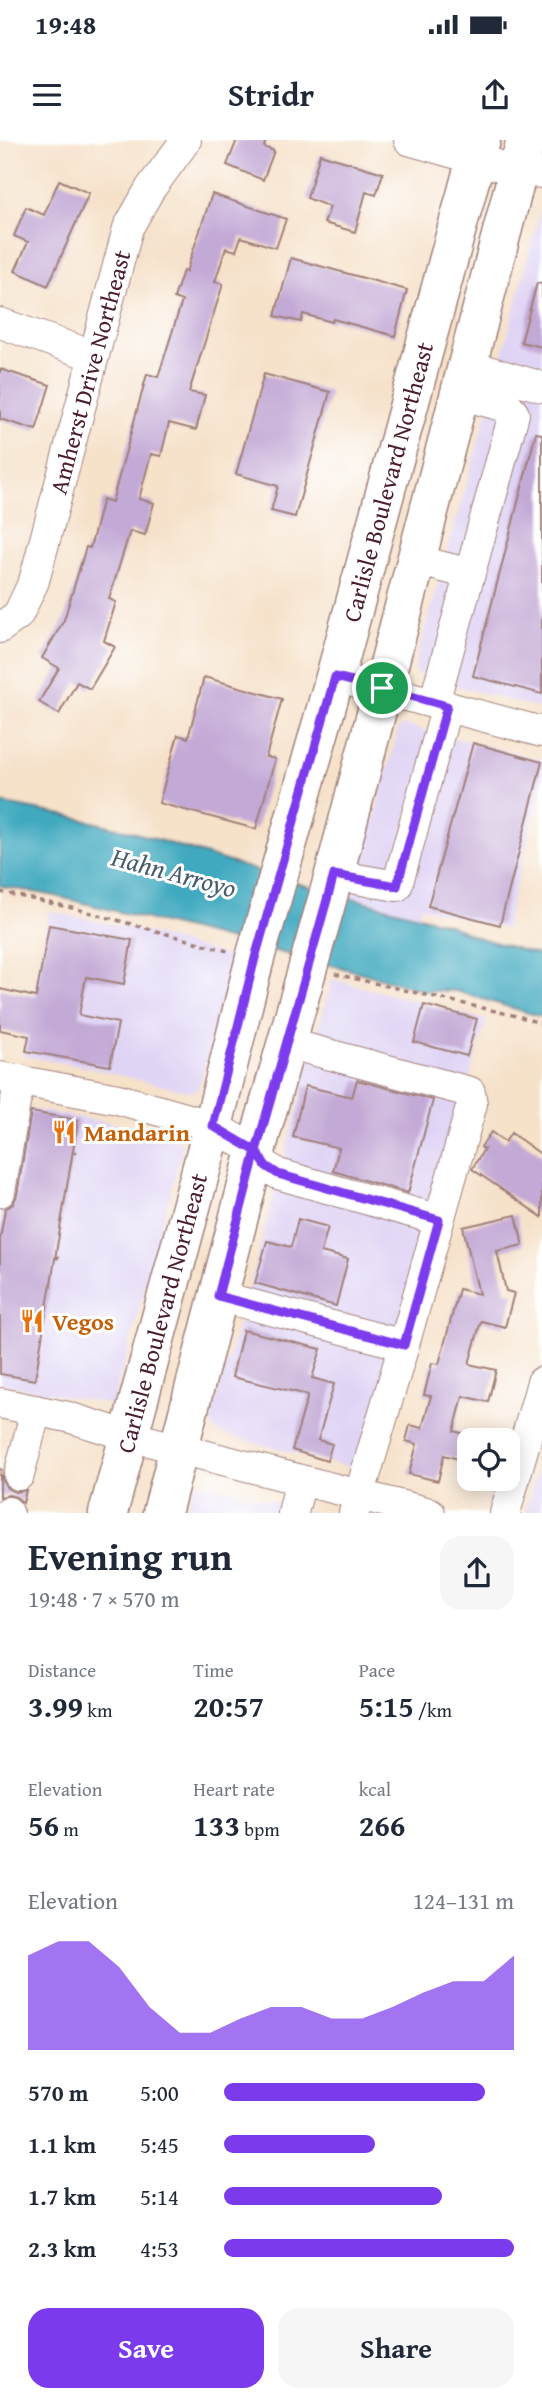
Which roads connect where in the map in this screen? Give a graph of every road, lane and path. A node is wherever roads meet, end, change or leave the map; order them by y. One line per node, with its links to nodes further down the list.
1 (186, 140): 6 (street, Amherst Drive Northeast)
2 (411, 140): 3 (street)
3 (478, 149): 4 (street); 12 (main road, Carlisle Boulevard Northeast)
4 (532, 169): 7 (main road, Carlisle Boulevard Northeast)
5 (0, 323): 6 (street)
6 (94, 356): 11 (street, Amherst Drive Northeast)
7 (463, 380): 8 (street); 9 (main road, Carlisle Boulevard Northeast); 10 (street)
8 (542, 387)
9 (416, 560): 10 (street); 13 (main road, Carlisle Boulevard Northeast)
10 (470, 574): 14 (street)
11 (9, 622)
12 (335, 677): 13 (street); 19 (main road, Carlisle Boulevard Northeast)
13 (382, 688): 14 (street); 16 (main road, Carlisle Boulevard Northeast)
14 (440, 704): 15 (street); 16 (street)
15 (542, 732)
16 (332, 881): 17 (main road, Carlisle Boulevard Northeast)
17 (286, 1043): 20 (main road, Carlisle Boulevard Northeast); 22 (street)
18 (11, 1079): 19 (street); 21 (street)
19 (213, 1126): 20 (street); 24 (main road, Carlisle Boulevard Northeast)
20 (256, 1151): 22 (street); 23 (main road, Carlisle Boulevard Northeast)
21 (0, 1192)
22 (439, 1220): 25 (street)
23 (218, 1296): 25 (street); 29 (main road, Carlisle Boulevard Northeast)
24 (166, 1298): 28 (main road, Carlisle Boulevard Northeast); 29 (main road)
25 (404, 1345): 32 (street)
26 (542, 1382): 37 (street)
27 (18, 1406): 28 (street); 30 (street)
28 (129, 1436): 29 (street); 33 (main road, Carlisle Boulevard Northeast)
29 (179, 1449): 31 (street); 34 (main road, Carlisle Boulevard Northeast)
30 (10, 1472)
31 (301, 1480): 32 (street); 35 (street)
32 (357, 1504): 36 (street)
33 (108, 1513)
34 (162, 1513)
35 (293, 1513)
36 (430, 1513)
37 (505, 1513)

